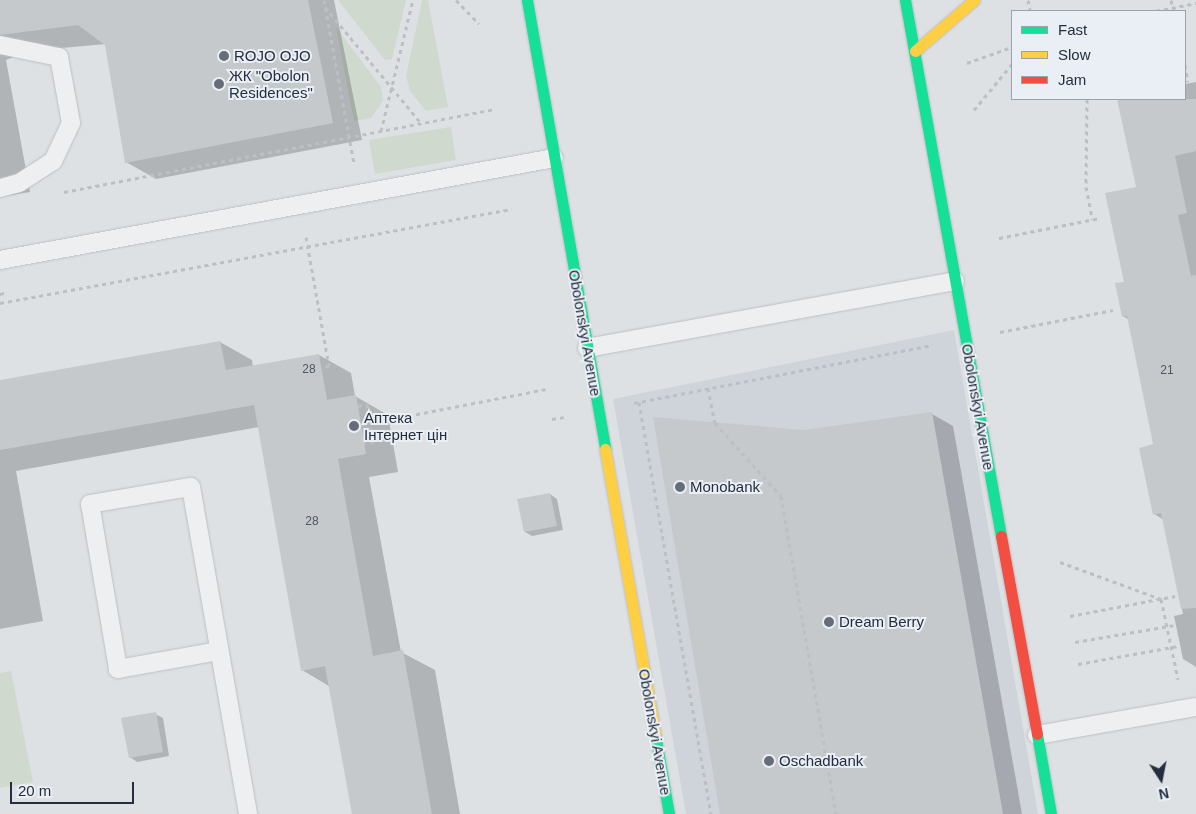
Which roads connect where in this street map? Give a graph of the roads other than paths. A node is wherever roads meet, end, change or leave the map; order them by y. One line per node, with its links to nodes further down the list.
1 (527, 0): 6 (main road, Obolonskyi Avenue)
2 (905, 0): 5 (main road, Obolonskyi Avenue)
3 (974, 0): 5 (main road)
4 (0, 45): 7 (lane)
5 (915, 51): 9 (main road, Obolonskyi Avenue)
6 (554, 158): 8 (lane); 10 (main road, Obolonskyi Avenue)
7 (0, 188)
8 (0, 260)
9 (955, 281): 10 (lane); 13 (main road, Obolonskyi Avenue)
10 (587, 348): 15 (main road, Obolonskyi Avenue)
11 (219, 651): 11 (lane); 14 (lane)
12 (1196, 707): 13 (lane)
13 (1037, 735): 16 (main road, Obolonskyi Avenue)
14 (248, 814)
15 (669, 814)
16 (1051, 814)

